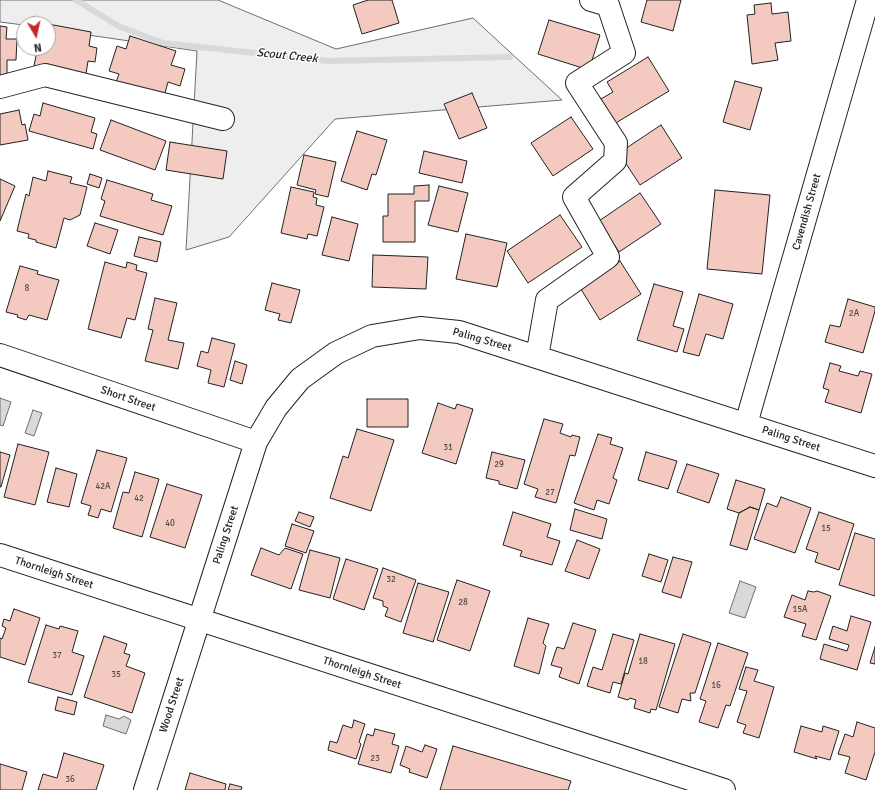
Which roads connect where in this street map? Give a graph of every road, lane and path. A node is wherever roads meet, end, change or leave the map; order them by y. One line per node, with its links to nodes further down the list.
1 (591, 0): 6 (street)
2 (868, 0): 7 (street, Cavendish Street)
3 (0, 87): 4 (street)
4 (223, 119)
5 (0, 355): 8 (street, Short Street)
6 (537, 357): 7 (street, Paling Street); 8 (street, Paling Street)
7 (746, 424): 9 (street, Paling Street)
8 (256, 442): 11 (street, Paling Street)
9 (875, 466)
10 (0, 555): 11 (street, Thornleigh Street)
11 (199, 620): 12 (street, Wood Street); 13 (street, Thornleigh Street)
12 (145, 790)
13 (724, 790)

